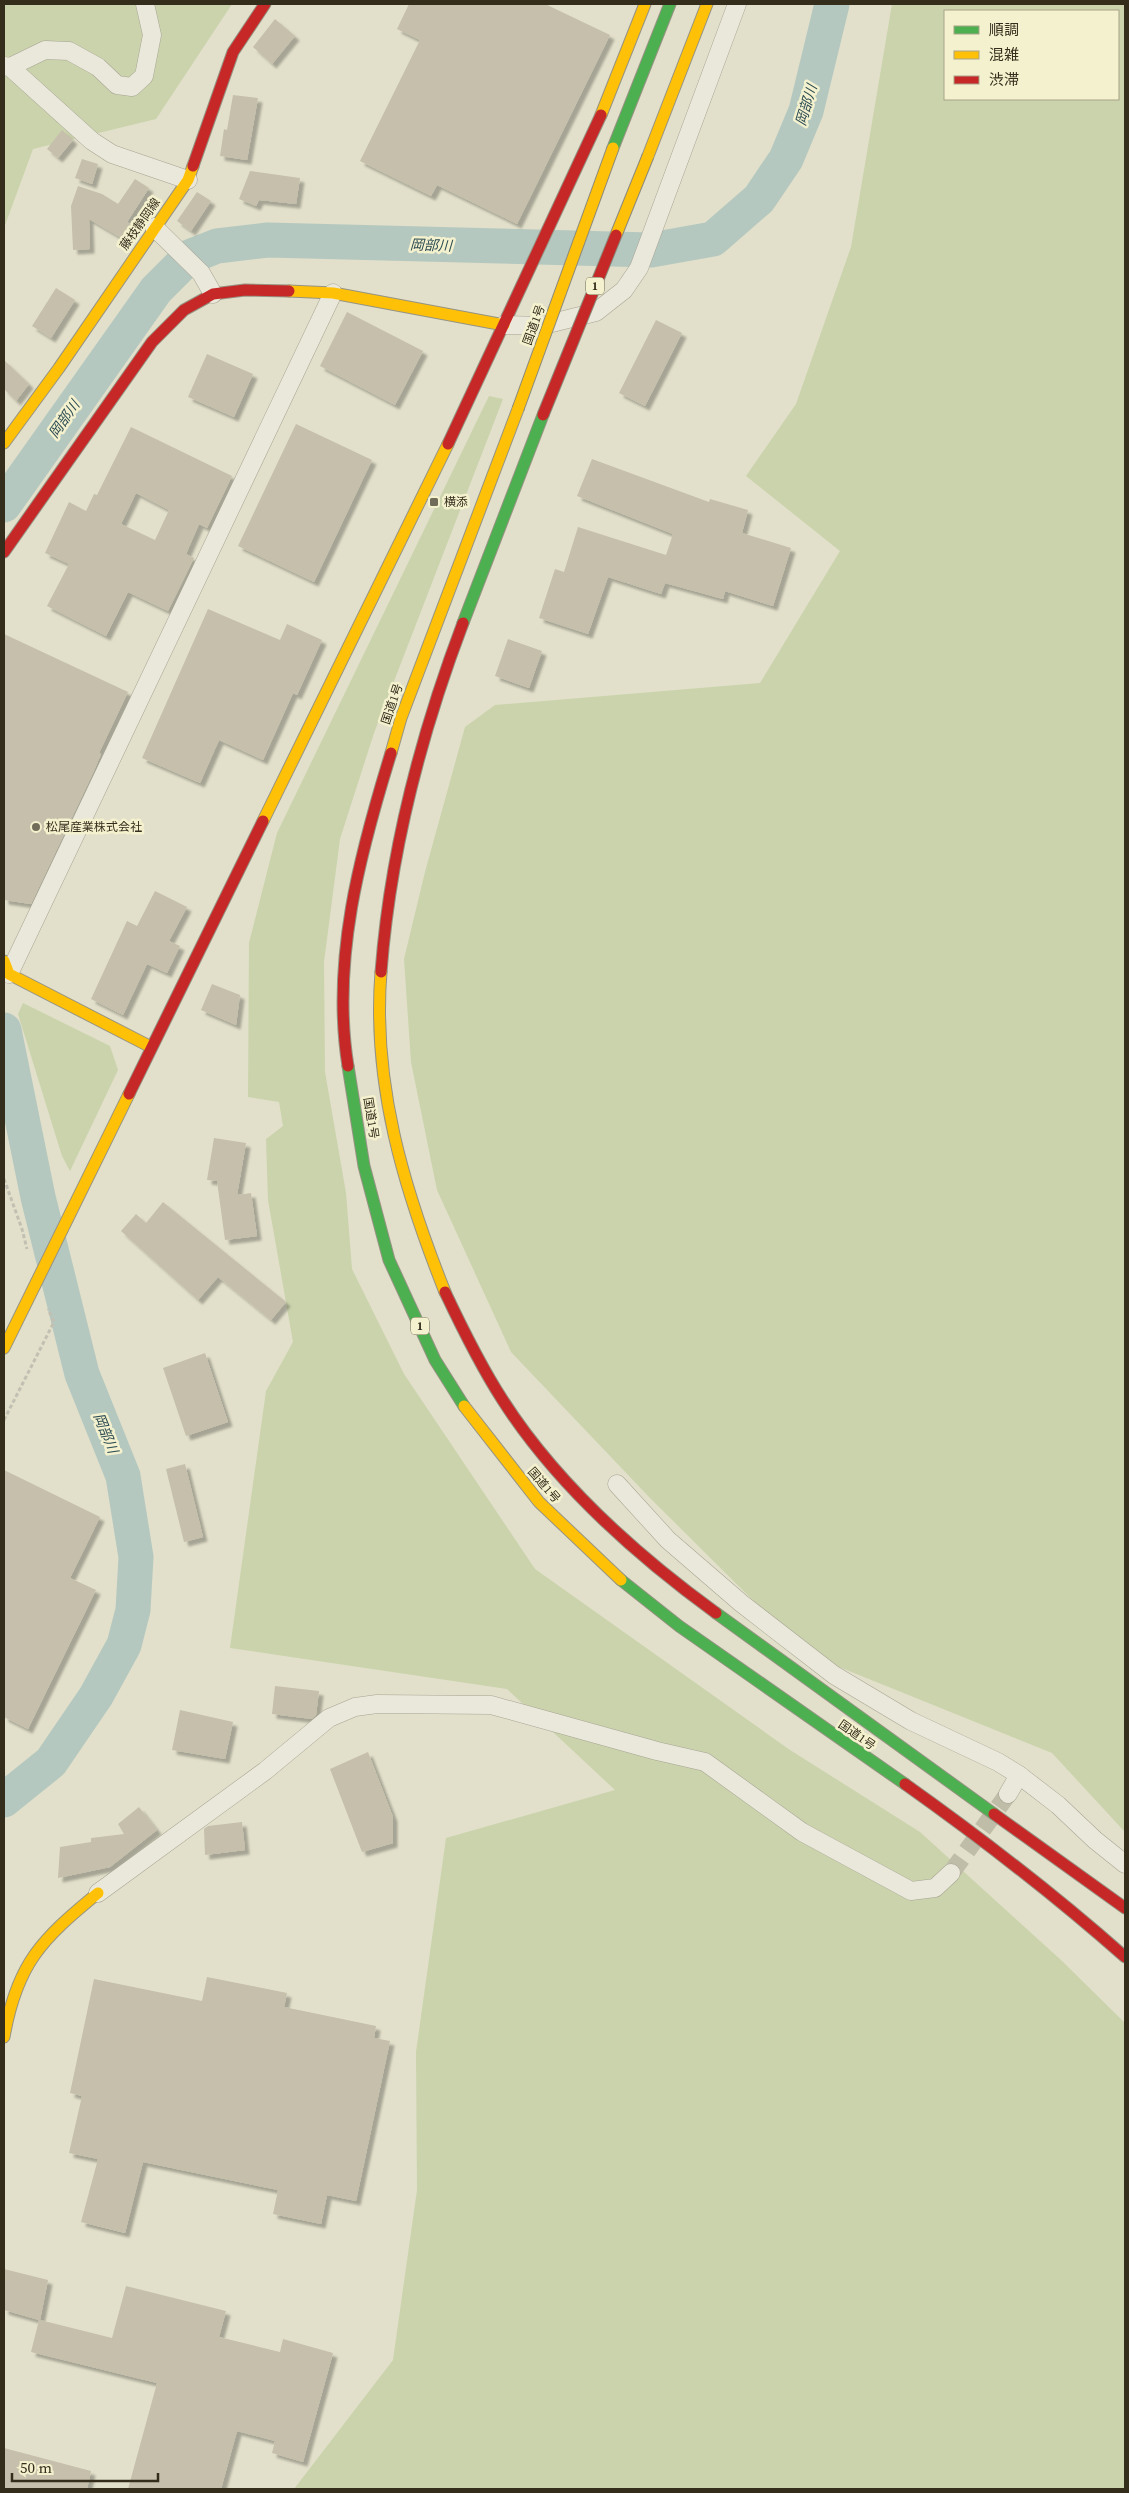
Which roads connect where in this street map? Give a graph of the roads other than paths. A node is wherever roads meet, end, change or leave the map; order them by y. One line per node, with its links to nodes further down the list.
1 (145, 4): 7 (street)
2 (265, 4): 8 (main road, 藤枝静岡線)
3 (645, 4): 12 (main road)
4 (670, 4): 25 (main road, 国道1号 / 1, bridge)
5 (707, 4): 24 (main road, 国道1号 / 1, bridge)
6 (737, 4): 12 (street)
7 (7, 67): 8 (street)
8 (188, 180): 9 (main road, 藤枝静岡線)
9 (154, 227): 10 (street); 13 (main road, 藤枝静岡線)
10 (213, 294): 11 (main road); 14 (main road)
11 (333, 294): 12 (main road); 15 (street)
12 (504, 324): 16 (main road)
13 (4, 443)
14 (4, 552)
15 (6, 967): 16 (main road)
16 (151, 1047): 17 (main road)
17 (4, 1348)
18 (617, 1484): 19 (street)
19 (1019, 1775): 20 (street); 21 (street)
20 (1008, 1794)
21 (1125, 1864)
22 (951, 1873): 23 (street)
23 (98, 1893): 26 (main road)
24 (1125, 1908)
25 (1125, 1957)
26 (4, 2037)

